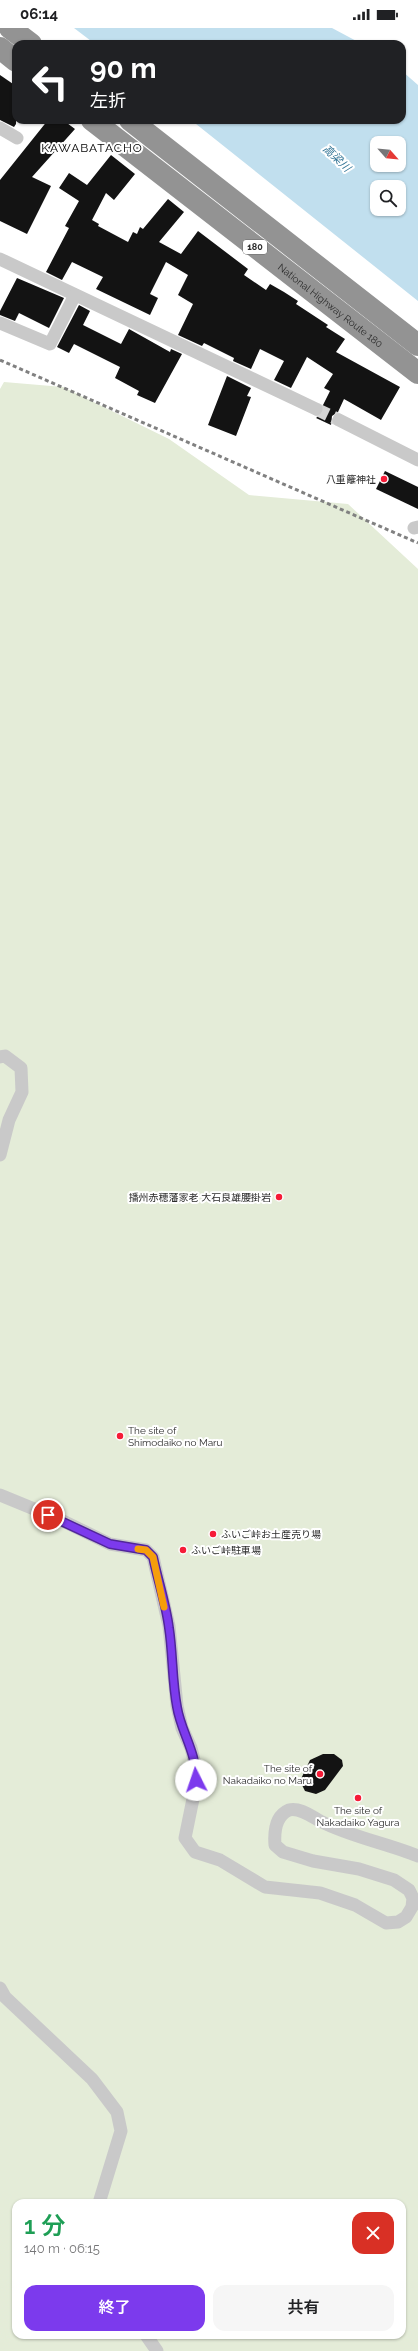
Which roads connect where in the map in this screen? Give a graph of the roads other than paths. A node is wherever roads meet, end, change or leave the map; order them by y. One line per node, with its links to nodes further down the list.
1 (10, 28): 2 (highway)
2 (26, 40)
3 (0, 48): 4 (highway)
4 (12, 58)
5 (97, 124): 13 (highway, National Highway Route 180 / 180)
6 (135, 124): 12 (highway, 180)
7 (0, 128): 8 (street)
8 (17, 138)
9 (0, 259): 10 (street)
10 (75, 295): 11 (street); 14 (street)
11 (0, 323)
12 (418, 345)
13 (418, 373)
14 (316, 409)
15 (340, 420): 16 (street)
16 (418, 460)
17 (0, 1057): 18 (street)
18 (0, 1155)
19 (0, 1495): 20 (street)
20 (418, 1856)
21 (0, 1988): 22 (street)
22 (100, 2199)
23 (149, 2339): 24 (street)
24 (157, 2351)

